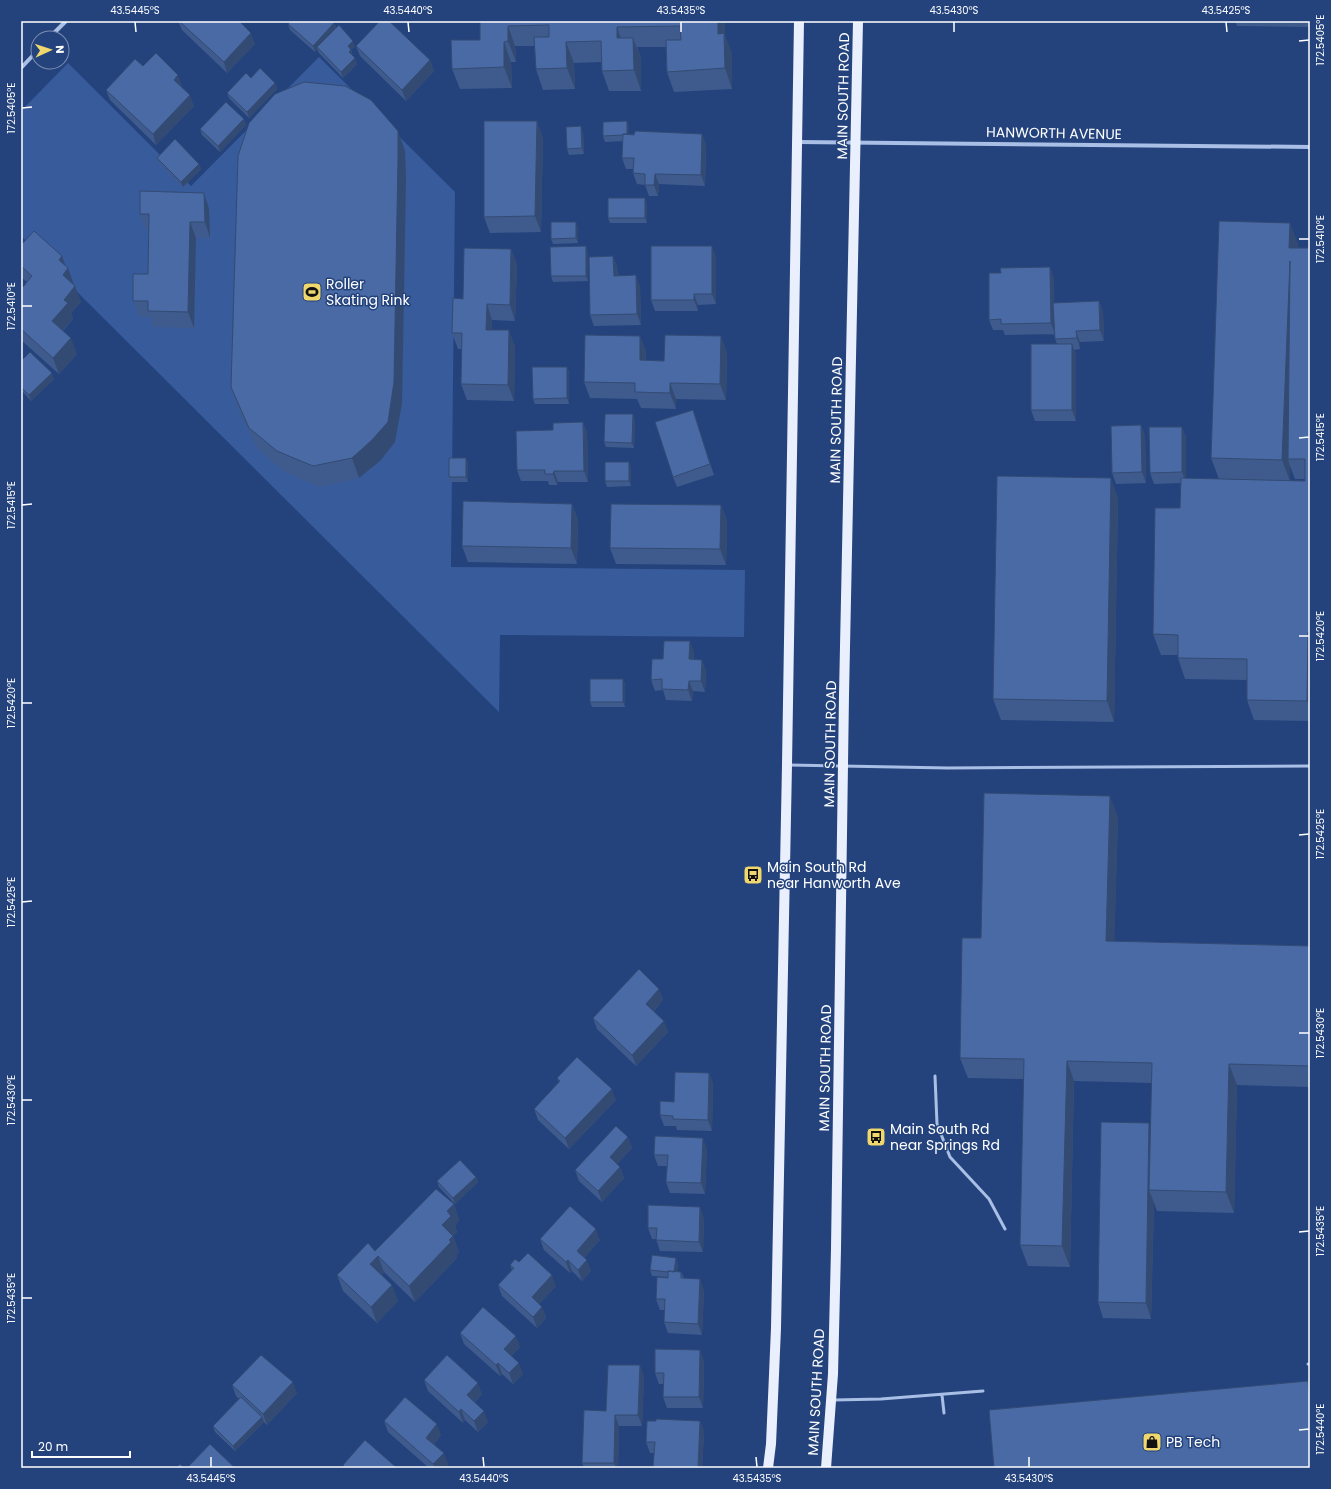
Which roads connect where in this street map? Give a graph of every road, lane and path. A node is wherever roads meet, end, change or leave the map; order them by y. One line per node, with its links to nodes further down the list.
1 (66, 21): 4 (street)
2 (799, 21): 7 (main road)
3 (858, 21): 8 (main road, MAIN SOUTH ROAD)
4 (57, 30)
5 (30, 58): 6 (street)
6 (21, 68)
7 (797, 142): 8 (street, HANWORTH AVENUE); 10 (main road)
8 (856, 142): 9 (street, HANWORTH AVENUE); 11 (main road, MAIN SOUTH ROAD)
9 (1310, 147)
10 (787, 765): 11 (lane); 19 (main road)
11 (843, 766): 12 (lane); 17 (main road, MAIN SOUTH ROAD)
12 (1310, 766)
13 (935, 1076): 14 (lane)
14 (1005, 1229)
15 (983, 1391): 16 (lane)
16 (942, 1395): 17 (lane); 18 (lane)
17 (830, 1400): 20 (main road, MAIN SOUTH ROAD)
18 (944, 1413)
19 (768, 1468)
20 (826, 1468)

